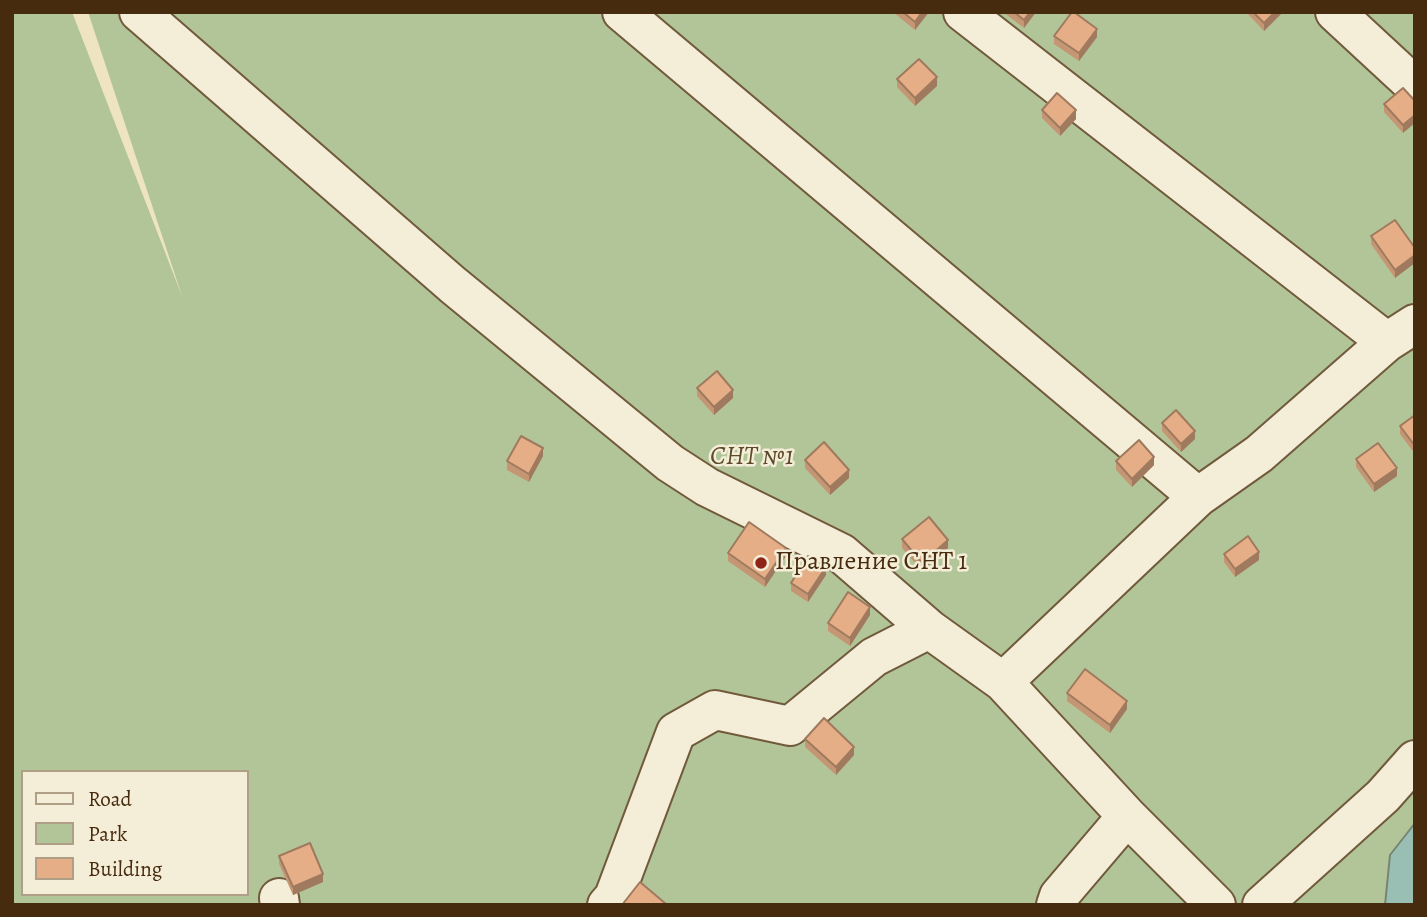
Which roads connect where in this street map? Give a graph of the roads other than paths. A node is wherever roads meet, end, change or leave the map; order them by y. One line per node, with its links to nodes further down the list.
1 (139, 12): 8 (street)
2 (622, 12): 7 (street)
3 (963, 12): 6 (street)
4 (1335, 12): 5 (street)
5 (1415, 86)
6 (1401, 333): 7 (street)
7 (1198, 497): 9 (street)
8 (929, 629): 9 (street); 12 (street)
9 (1003, 682): 11 (street)
10 (1415, 760): 15 (street)
11 (1127, 816): 13 (street); 14 (street)
12 (607, 905)
13 (1056, 905)
14 (1216, 905)
15 (1262, 905)

